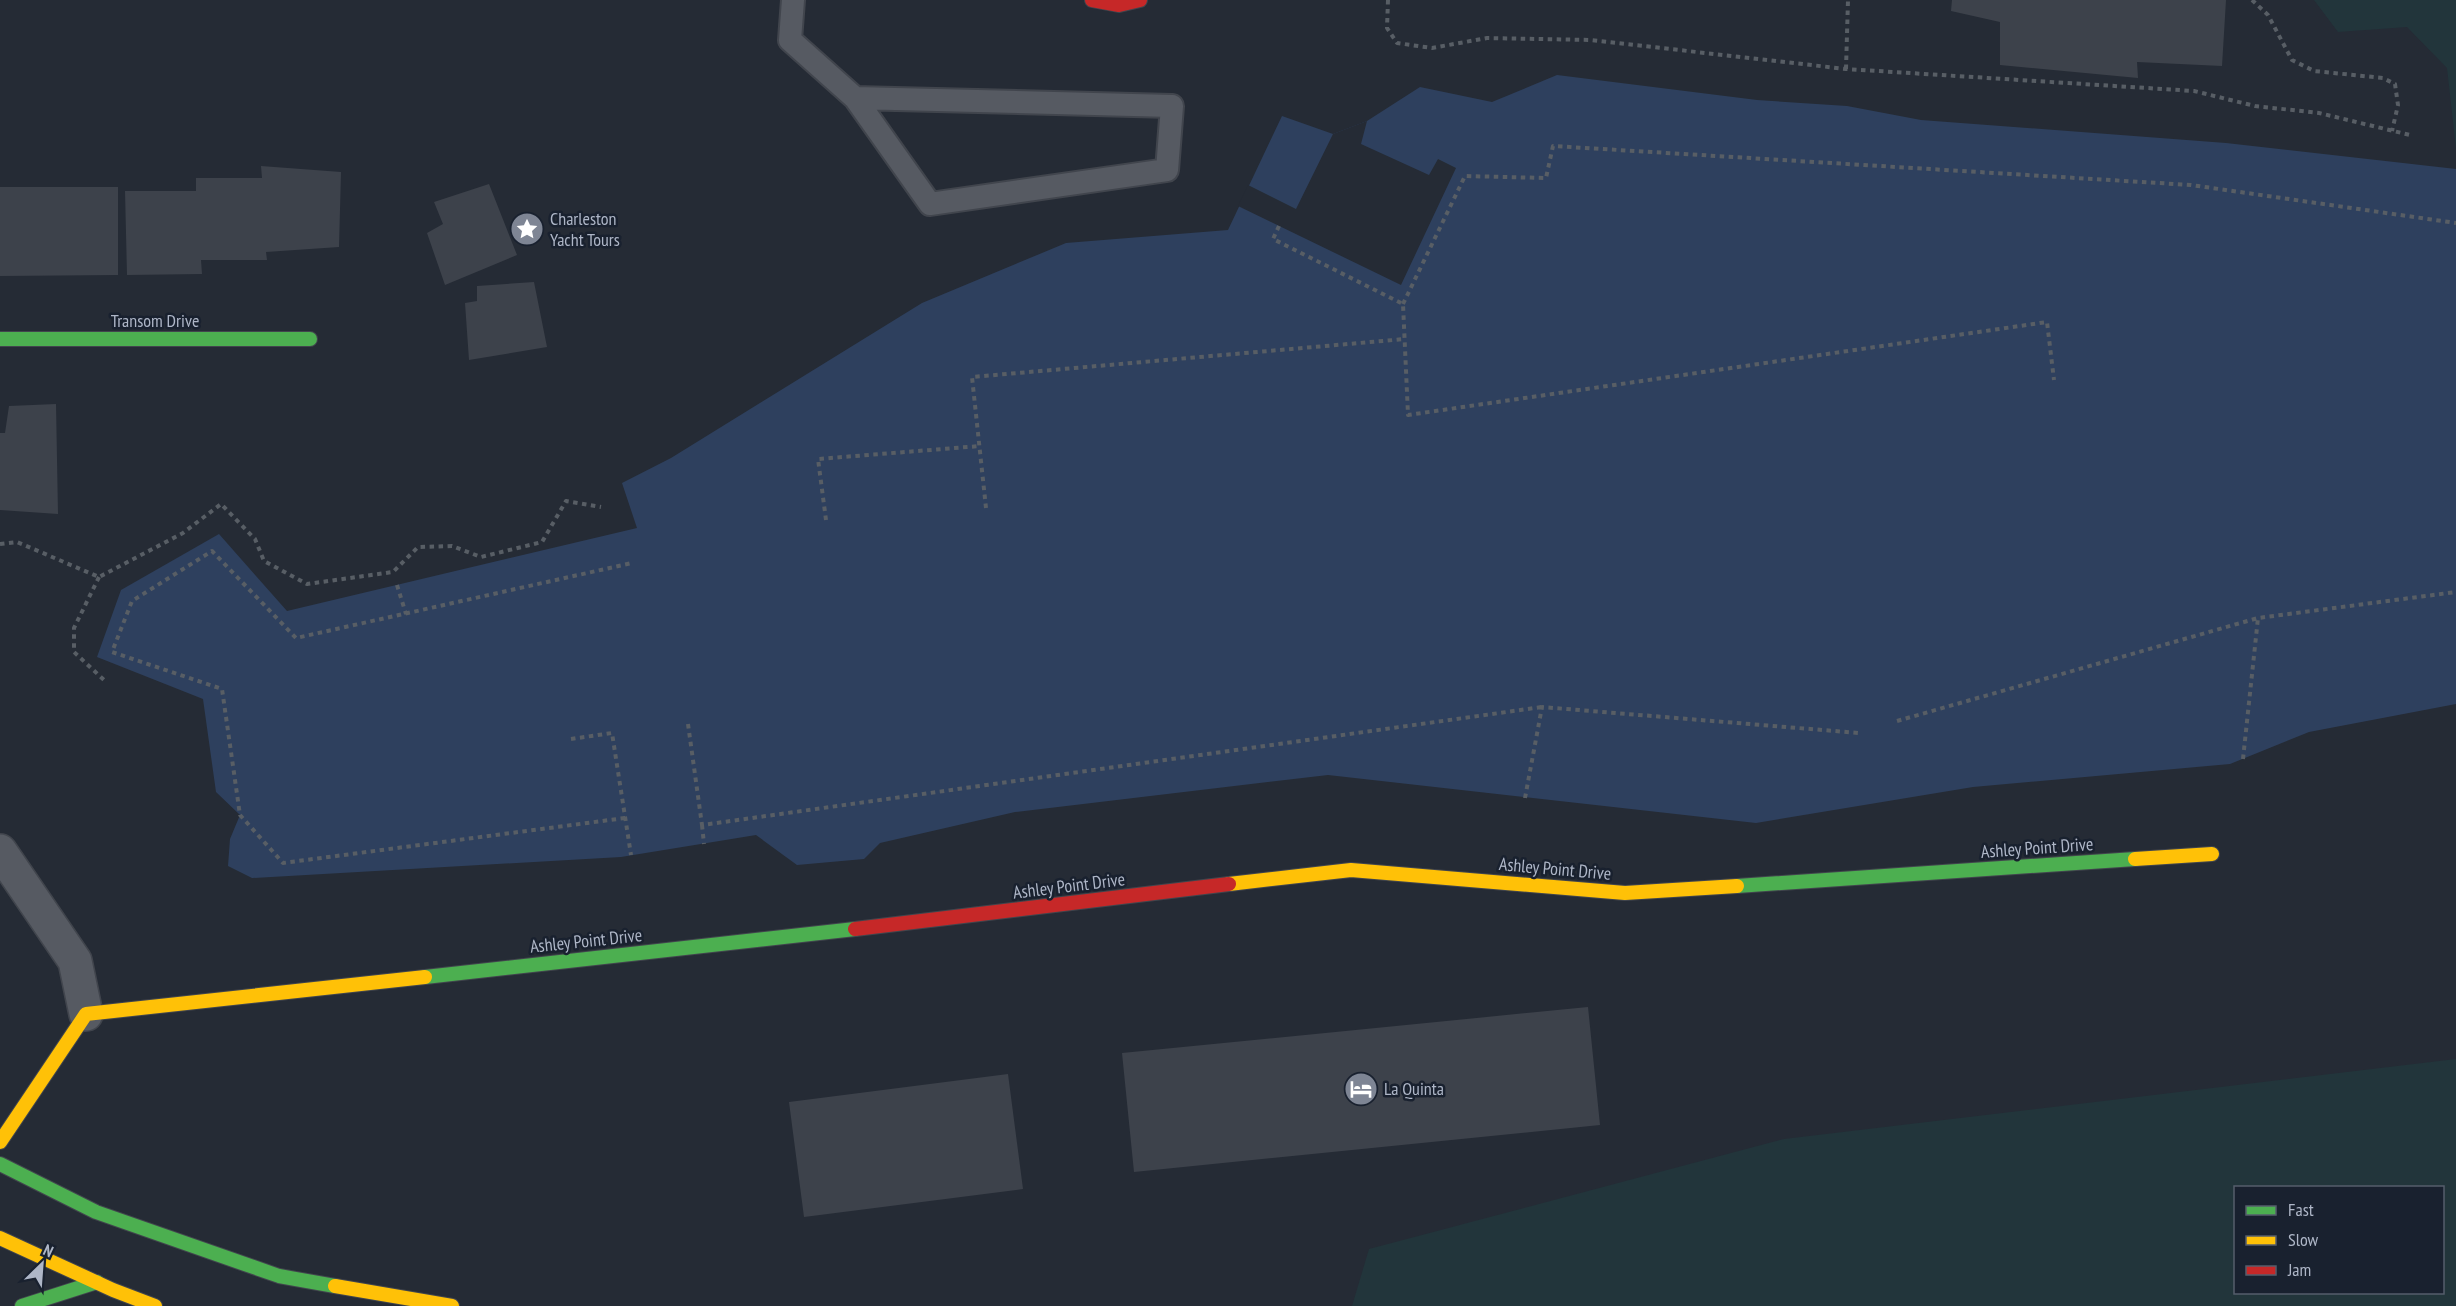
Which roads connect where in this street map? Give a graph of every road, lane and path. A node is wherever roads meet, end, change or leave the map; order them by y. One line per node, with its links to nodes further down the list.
1 (793, 0): 8 (lane)
2 (1092, 0): 3 (main road)
3 (1140, 0)
4 (1388, 0): 7 (path)
5 (1848, 0): 7 (path)
6 (2252, 0): 9 (path)
7 (1846, 69): 9 (path)
8 (855, 98): 8 (lane)
9 (2392, 131): 10 (path)
10 (2410, 135)
11 (2456, 223): 13 (path)
12 (1279, 226): 13 (path)
13 (1403, 304): 16 (path)
14 (0, 339): 15 (main road, Transom Drive)
15 (310, 339)
16 (1405, 339): 17 (path); 18 (path)
17 (2054, 380)
18 (980, 446): 20 (path); 21 (path)
19 (601, 507): 24 (path)
20 (986, 508)
21 (826, 520)
22 (0, 544): 24 (path)
23 (632, 563): 27 (path)
24 (99, 577): 29 (path)
25 (397, 585): 27 (path)
26 (2456, 592): 28 (path)
27 (406, 614): 37 (path)
28 (2258, 618): 31 (path); 35 (path)
29 (104, 680)
30 (1542, 707): 33 (path); 36 (path); 38 (path)
31 (1897, 721)
32 (688, 724): 38 (path)
33 (1859, 733)
34 (571, 739): 37 (path)
35 (2243, 759)
36 (1525, 798)
37 (625, 818): 42 (path)
38 (702, 825): 39 (path)
39 (704, 844)
40 (0, 851): 43 (street)
41 (2212, 854): 43 (main road, Ashley Point Drive)
42 (631, 855)
43 (86, 1014): 44 (main road)
44 (0, 1142)
45 (0, 1164): 50 (main road)
46 (0, 1238): 47 (main road)
47 (97, 1282): 48 (main road); 49 (main road)
48 (22, 1306)
49 (155, 1306)
50 (453, 1306)

